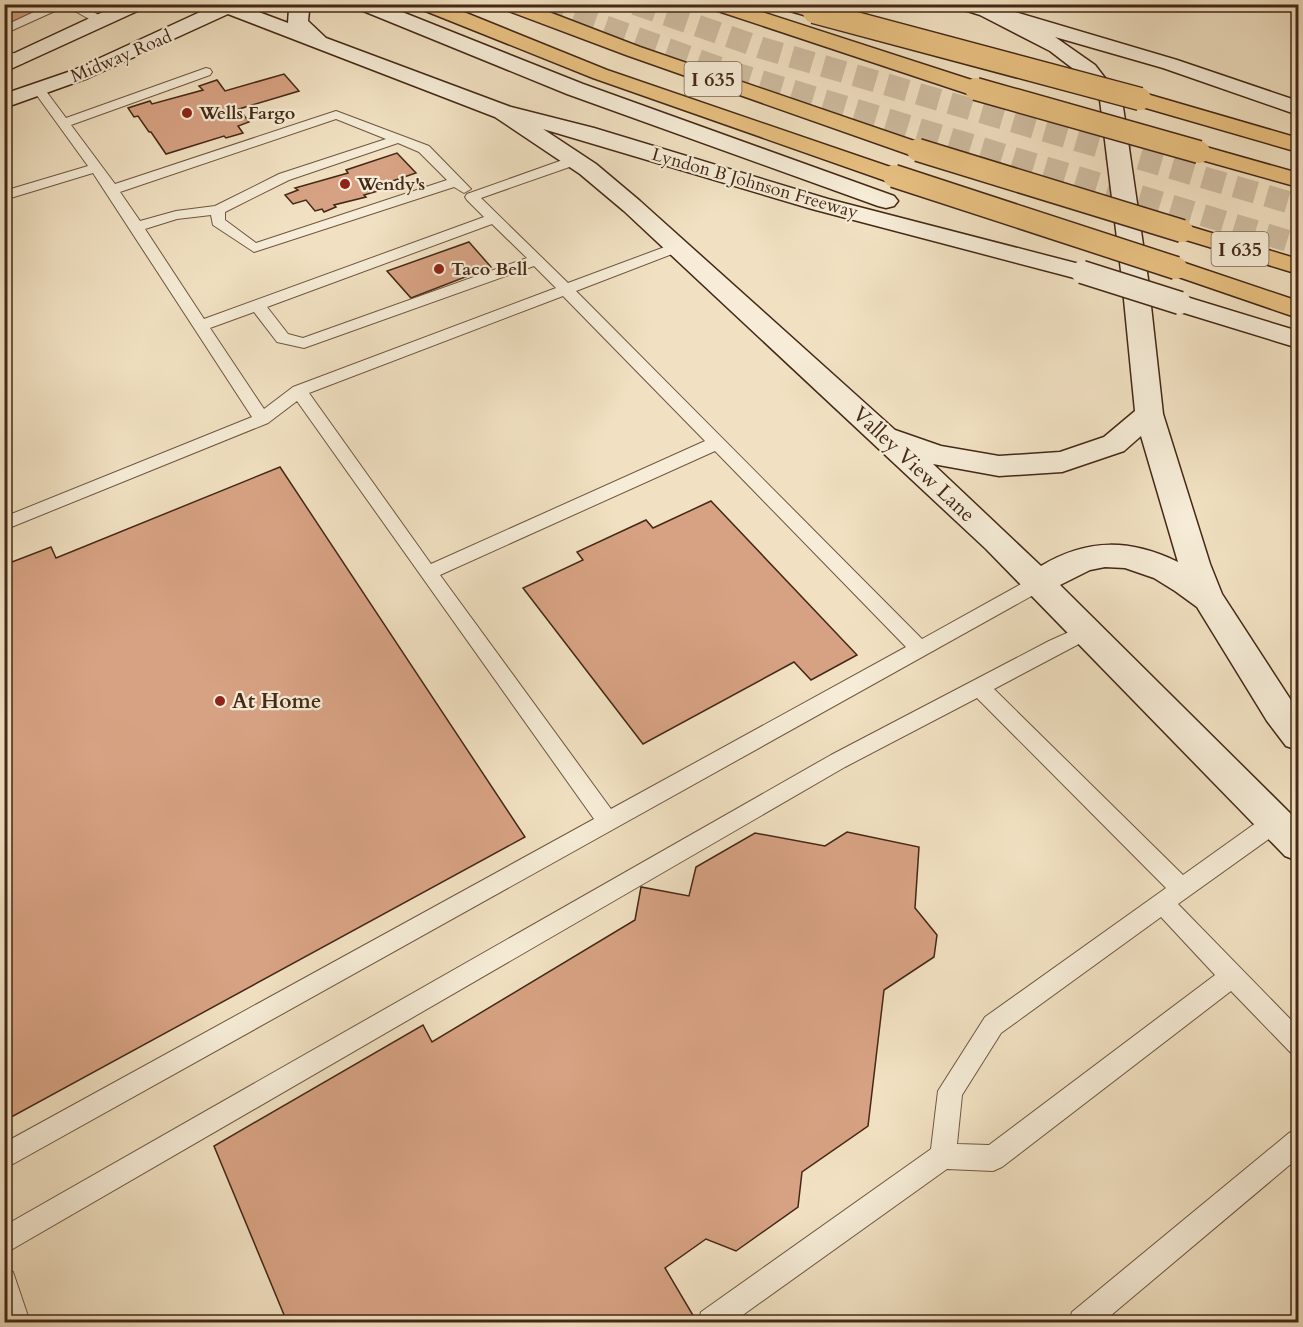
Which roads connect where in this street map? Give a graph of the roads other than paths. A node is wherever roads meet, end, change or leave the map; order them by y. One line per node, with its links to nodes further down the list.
1 (62, 4): 16 (lane)
2 (71, 4): 15 (lane)
3 (137, 4): 15 (main road, Midway Road)
4 (306, 4): 17 (main road)
5 (363, 4): 40 (main road)
6 (425, 4): 43 (highway, bridge)
7 (508, 4): 39 (highway, I 635, bridge)
8 (716, 4): 29 (highway, bridge)
9 (787, 4): 26 (highway, bridge)
10 (965, 4): 14 (main road)
11 (1273, 4): 13 (lane)
12 (227, 6): 17 (main road, Lyndon B Johnson Freeway); 20 (main road, Midway Road)
13 (1299, 11)
14 (988, 12): 22 (main road); 47 (main road)
15 (102, 21): 18 (main road, Midway Road)
16 (4, 31)
17 (321, 44): 23 (main road, Lyndon B Johnson Freeway)
18 (9, 60)
19 (206, 72): 24 (lane)
20 (39, 90): 21 (main road, Midway Road); 24 (lane)
21 (4, 102)
22 (1299, 108)
23 (503, 112): 27 (main road, Valley View Lane); 40 (main road, Lyndon B Johnson Freeway)
24 (63, 123): 28 (lane)
25 (398, 139): 30 (lane); 31 (lane); 34 (lane)
26 (1299, 145)
27 (576, 160): 33 (lane); 37 (main road, Valley View Lane)
28 (96, 168): 31 (lane); 32 (lane)
29 (1299, 180)
30 (456, 182): 33 (lane); 34 (lane)
31 (112, 190): 36 (lane)
32 (4, 196)
33 (472, 197): 35 (lane)
34 (218, 210): 36 (lane)
35 (494, 218): 38 (lane); 42 (lane)
36 (136, 227): 44 (lane)
37 (675, 248): 41 (lane); 49 (main road, Valley View Lane)
38 (536, 260): 41 (lane); 42 (lane)
39 (1299, 267)
40 (1082, 273): 45 (main road, Lyndon B Johnson Freeway, bridge)
41 (564, 290): 46 (lane); 50 (lane)
42 (257, 305): 44 (lane)
43 (1299, 310)
44 (201, 326): 48 (lane)
45 (1299, 340)
46 (299, 391): 48 (lane); 52 (lane)
47 (1149, 414): 49 (main road); 54 (main road)
48 (262, 419): 51 (lane)
49 (879, 431): 53 (main road, Valley View Lane)
50 (717, 443): 52 (lane); 56 (lane)
51 (4, 524)
52 (428, 573): 59 (lane)
53 (1039, 583): 54 (main road); 55 (main road, Valley View Lane); 56 (lane)
54 (1208, 598): 58 (main road)
55 (1087, 631): 57 (lane); 60 (main road, Valley View Lane)
56 (920, 649): 59 (lane)
57 (979, 687): 61 (lane); 68 (lane)
58 (1299, 736)
59 (608, 822): 66 (lane)
60 (1287, 833): 61 (lane)
61 (1182, 889): 62 (lane)
62 (1162, 903): 63 (lane); 67 (lane)
63 (1232, 976): 64 (lane); 67 (lane)
64 (1299, 1044)
65 (1299, 1142): 72 (lane)
66 (4, 1156)
67 (943, 1156): 70 (lane)
68 (4, 1241)
69 (4, 1281): 71 (lane)
70 (716, 1319)
71 (17, 1323)
72 (1082, 1323)

